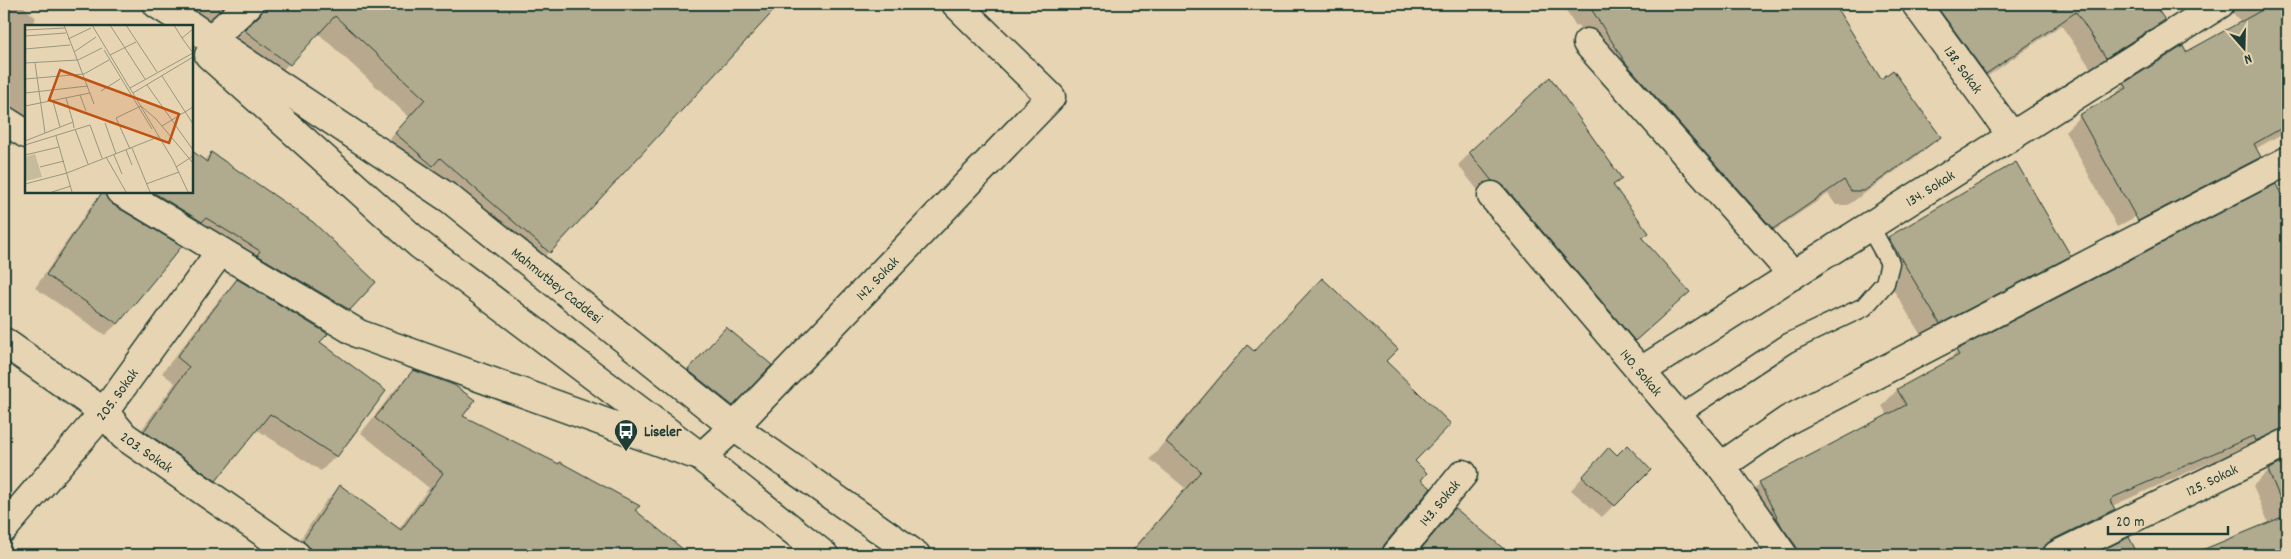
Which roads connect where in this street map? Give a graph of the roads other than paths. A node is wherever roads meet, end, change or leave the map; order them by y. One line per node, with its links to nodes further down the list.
1 (152, 4): 7 (street)
2 (157, 4): 8 (street, Mahmutbey Caddesi)
3 (249, 4): 9 (street)
4 (956, 4): 24 (street, 142. Sokak)
5 (1916, 4): 13 (street, 138. Sokak)
6 (2212, 6): 13 (street, 134. Sokak)
7 (176, 25)
8 (185, 25)
9 (196, 33): 24 (street, Mahmutbey Caddesi); 26 (street, Mahmutbey Caddesi)
10 (1587, 43): 19 (street)
11 (4, 120): 12 (street)
12 (25, 133)
13 (2012, 136): 17 (street, 134. Sokak)
14 (2287, 161): 27 (street)
15 (122, 192): 18 (street)
16 (1492, 196): 21 (street, 140. Sokak)
17 (1870, 227): 19 (street, 134. Sokak); 23 (lane)
18 (220, 252): 22 (street, 205. Sokak); 26 (street)
19 (1793, 276): 21 (street, 134. Sokak)
20 (4, 342): 22 (street, 203. Sokak)
21 (1640, 372): 23 (street, 140. Sokak)
22 (104, 412): 29 (street, 205. Sokak); 30 (street, 203. Sokak)
23 (1679, 415): 27 (street, 140. Sokak)
24 (734, 427): 26 (street, 142. Sokak); 32 (street, Mahmutbey Caddesi)
25 (2287, 443): 35 (street, 125. Sokak)
26 (701, 457): 31 (street, Mahmutbey Caddesi)
27 (1721, 466): 34 (street, 140. Sokak)
28 (1463, 474): 33 (street, 143. Sokak)
29 (4, 528)
30 (296, 555)
31 (824, 555)
32 (916, 555)
33 (1396, 555)
34 (1783, 555)
35 (2057, 555)

